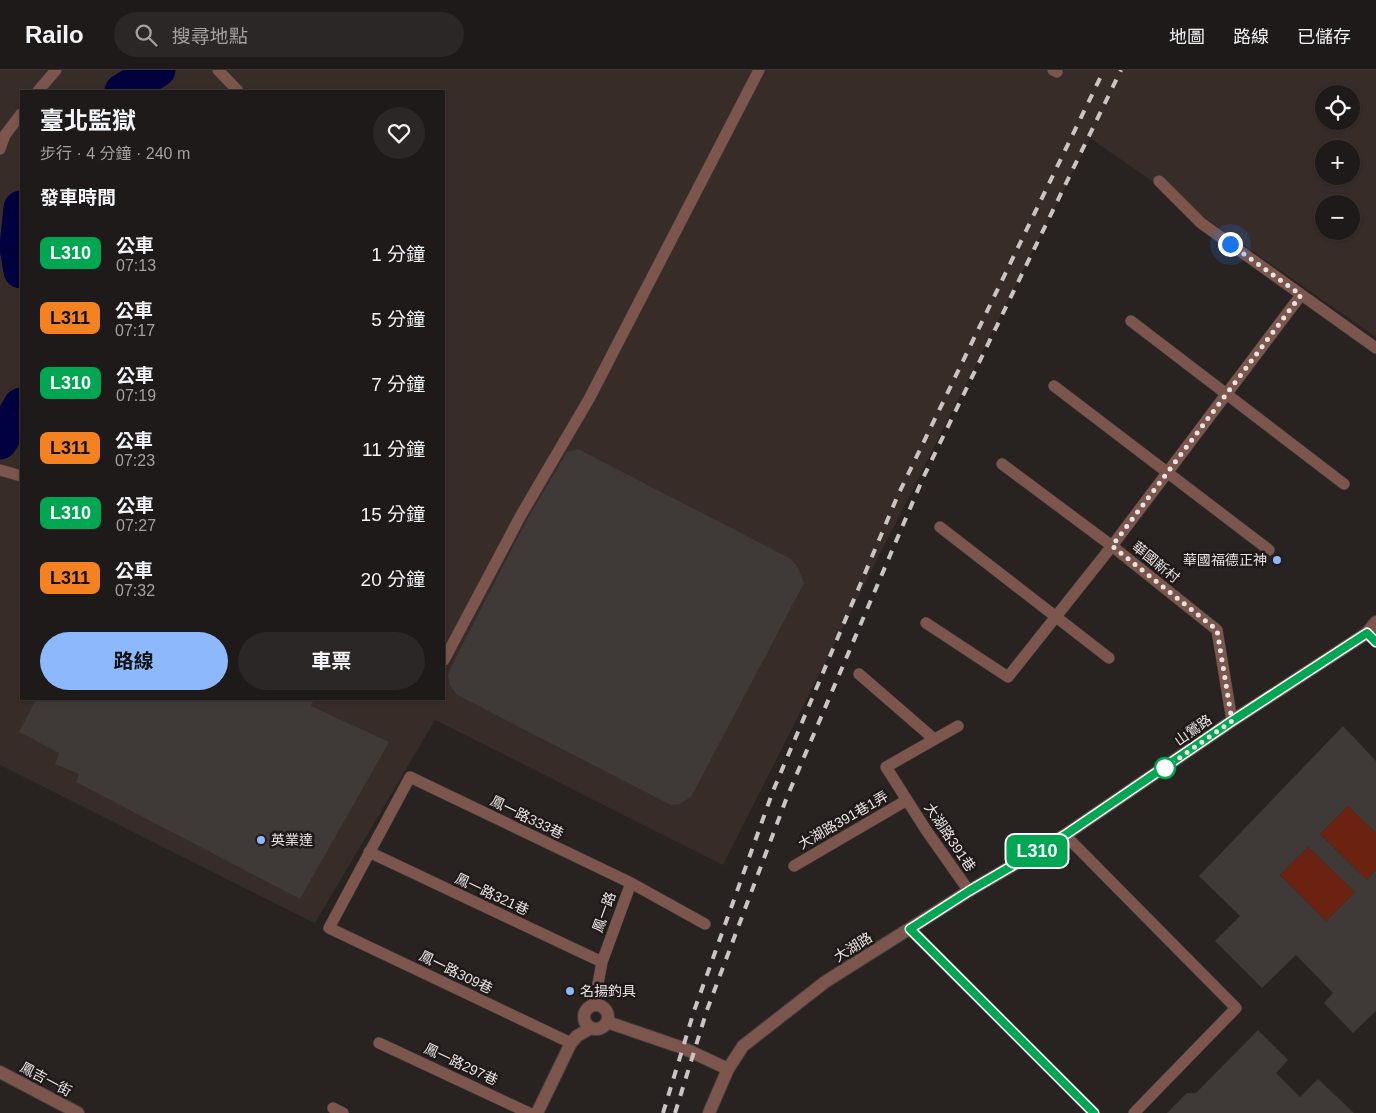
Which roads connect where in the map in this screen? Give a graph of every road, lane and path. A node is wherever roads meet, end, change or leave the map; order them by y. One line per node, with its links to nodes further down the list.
1 (56, 70): 4 (lane)
2 (218, 70): 5 (lane)
3 (759, 70): 26 (lane)
4 (39, 90)
5 (237, 90)
6 (20, 115): 7 (lane)
7 (0, 149)
8 (1159, 182): 9 (lane)
9 (1301, 295): 11 (lane); 13 (lane)
10 (1130, 321): 13 (lane)
11 (1376, 348)
12 (1054, 386): 16 (lane)
13 (1227, 393): 16 (lane); 18 (lane)
14 (1002, 464): 20 (lane, 華國新村)
15 (0, 470): 17 (lane)
16 (1168, 472): 20 (lane); 21 (lane)
17 (20, 476)
18 (1344, 484)
19 (940, 528): 22 (lane)
20 (1112, 546): 22 (lane); 29 (lane, 華國新村)
21 (1269, 550)
22 (1056, 617): 24 (lane); 27 (lane)
23 (1376, 622): 25 (street, 山鶯路)
24 (926, 623)
25 (1372, 638): 29 (street, 山鶯路)
26 (445, 658)
27 (1109, 658)
28 (860, 674): 31 (lane)
29 (1232, 721): 33 (street, 山鶯路)
30 (958, 726): 31 (lane)
31 (934, 739): 32 (lane, 大湖路391巷)
32 (907, 800): 36 (lane, 大湖路391巷1弄); 38 (lane, 大湖路391巷)
33 (1065, 835): 34 (street, 山鶯路); 54 (lane)
34 (1050, 844): 38 (street, 大湖路)
35 (369, 852): 37 (lane, 鳳一路333巷); 41 (lane, 鳳一路321巷); 46 (lane, 鳳一路309巷)
36 (794, 866)
37 (631, 883): 39 (lane, 鳳一路); 41 (lane, 鳳一路)
38 (969, 891): 40 (street, 大湖路)
39 (705, 924)
40 (910, 929): 47 (street, 大湖路); 53 (lane)
41 (602, 962): 42 (lane, 鳳一路)
42 (594, 1005): 43 (street); 44 (street, 鳳一路)
43 (607, 1022): 44 (street); 47 (street)
44 (591, 1028): 46 (street)
45 (379, 1043): 50 (lane, 鳳一路297巷)
46 (571, 1043): 51 (street)
47 (728, 1069): 52 (street, 大湖路)
48 (0, 1072): 49 (street, 鳳吉一街)
49 (78, 1113)
50 (530, 1113)
51 (537, 1113)
52 (709, 1113)
53 (1094, 1113)
54 (1134, 1113)

